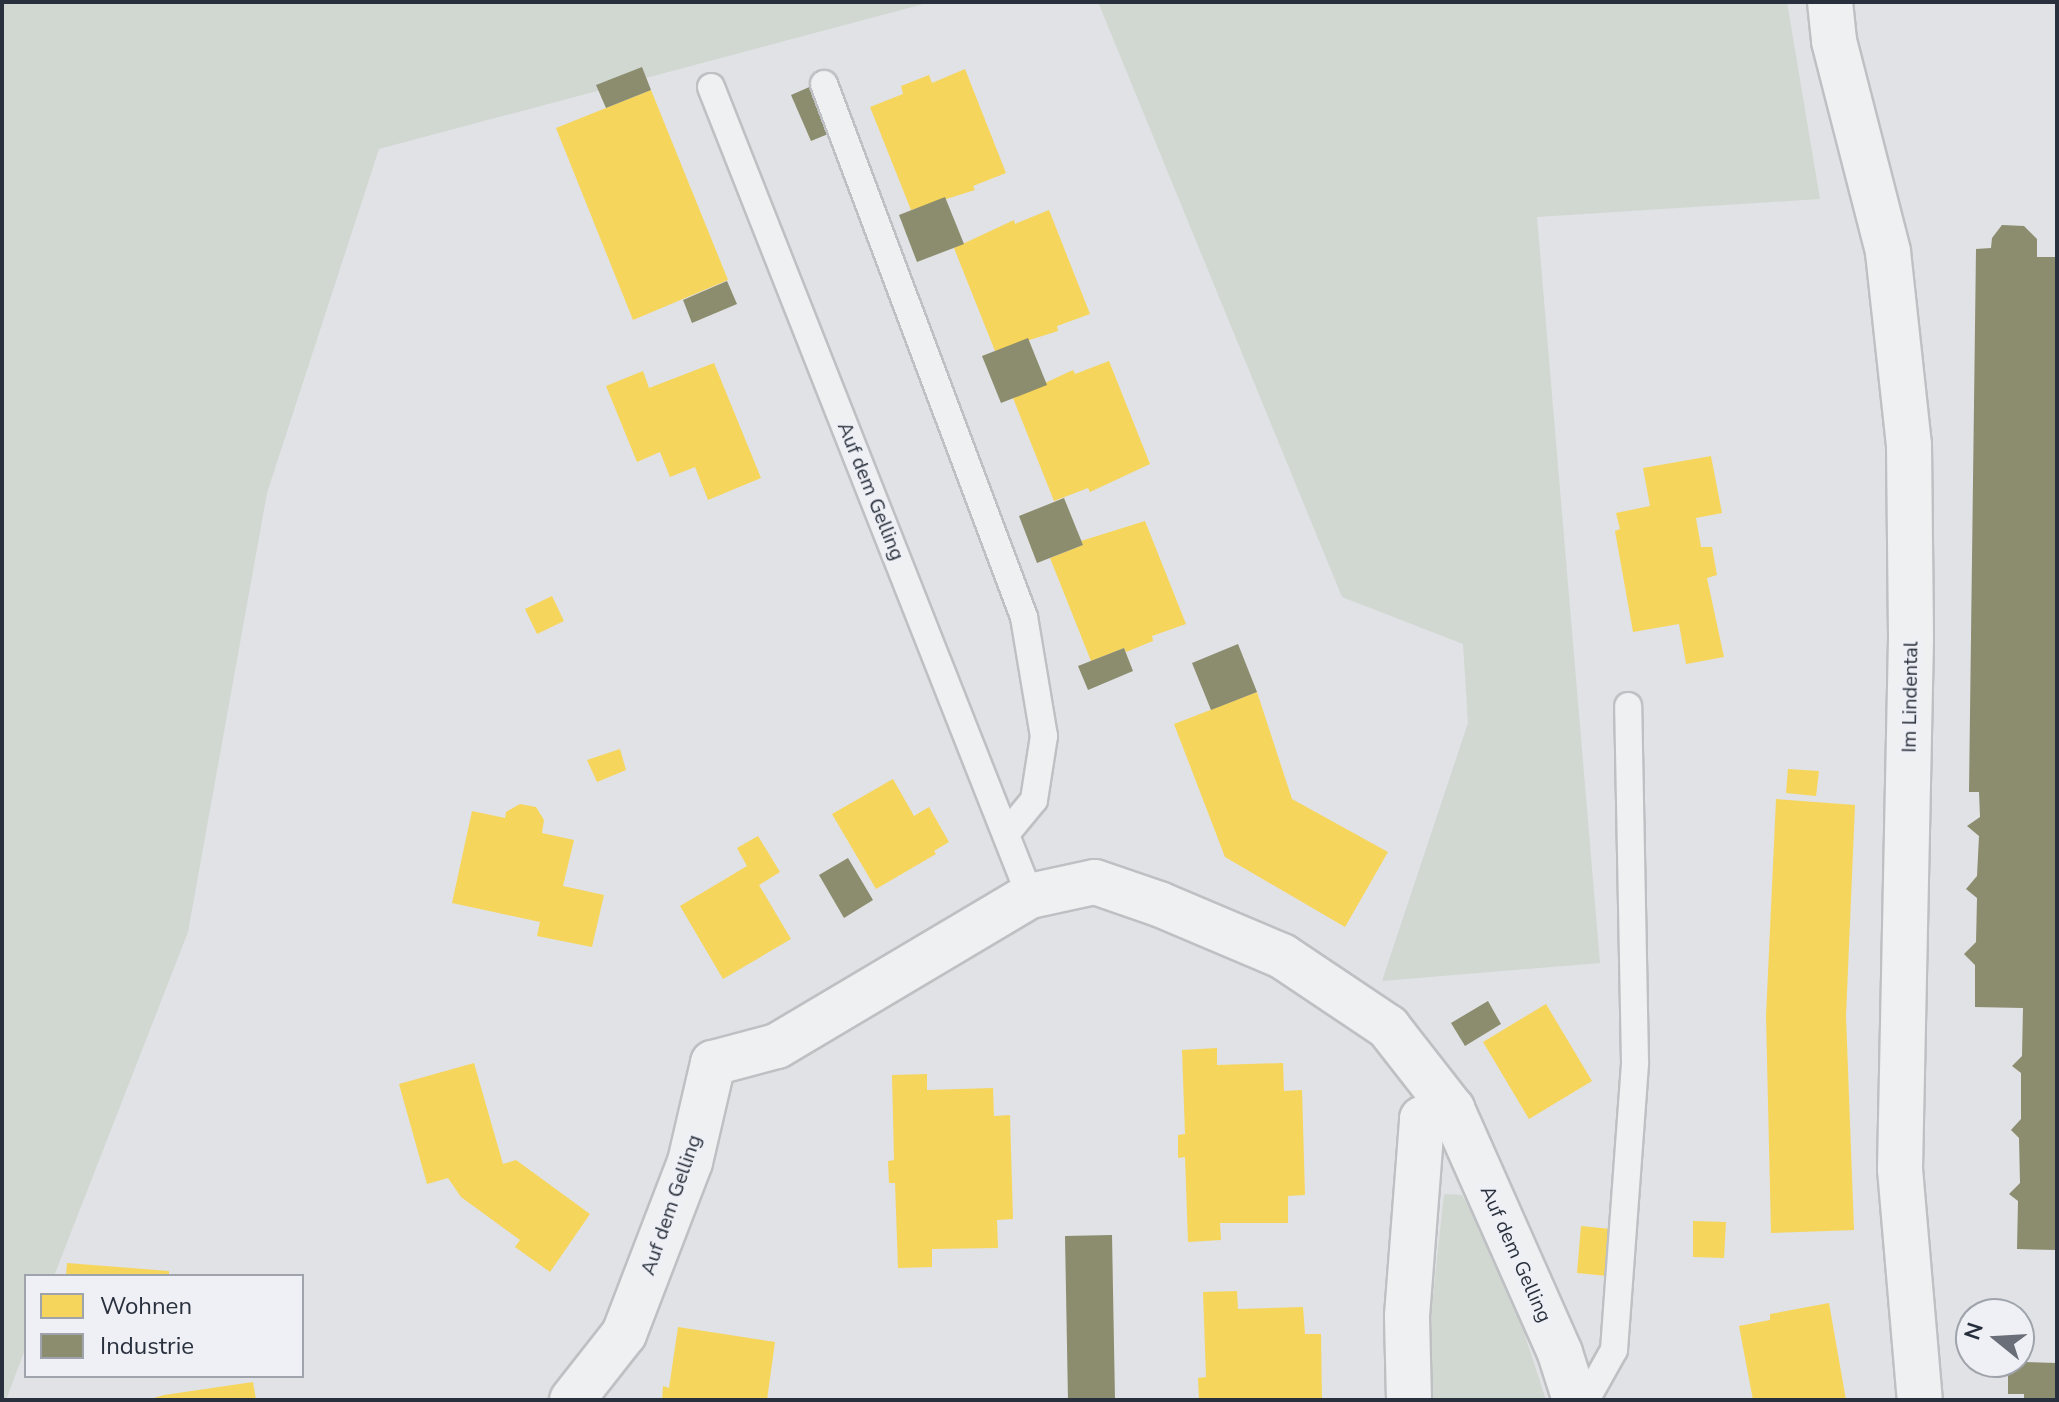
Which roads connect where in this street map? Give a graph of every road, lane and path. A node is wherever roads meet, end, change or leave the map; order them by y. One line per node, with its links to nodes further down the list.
1 (1830, 2): 12 (street, Im Lindental)
2 (824, 84): 5 (lane)
3 (711, 87): 5 (lane, Auf dem Gelling)
4 (1628, 706): 11 (lane)
5 (1006, 834): 6 (lane, Auf dem Gelling)
6 (1030, 896): 7 (street, Auf dem Gelling); 8 (street, Auf dem Gelling)
7 (1452, 1109): 9 (street); 10 (street, Auf dem Gelling)
8 (572, 1400)
9 (1409, 1400)
10 (1575, 1400)
11 (1586, 1400)
12 (1920, 1400)

